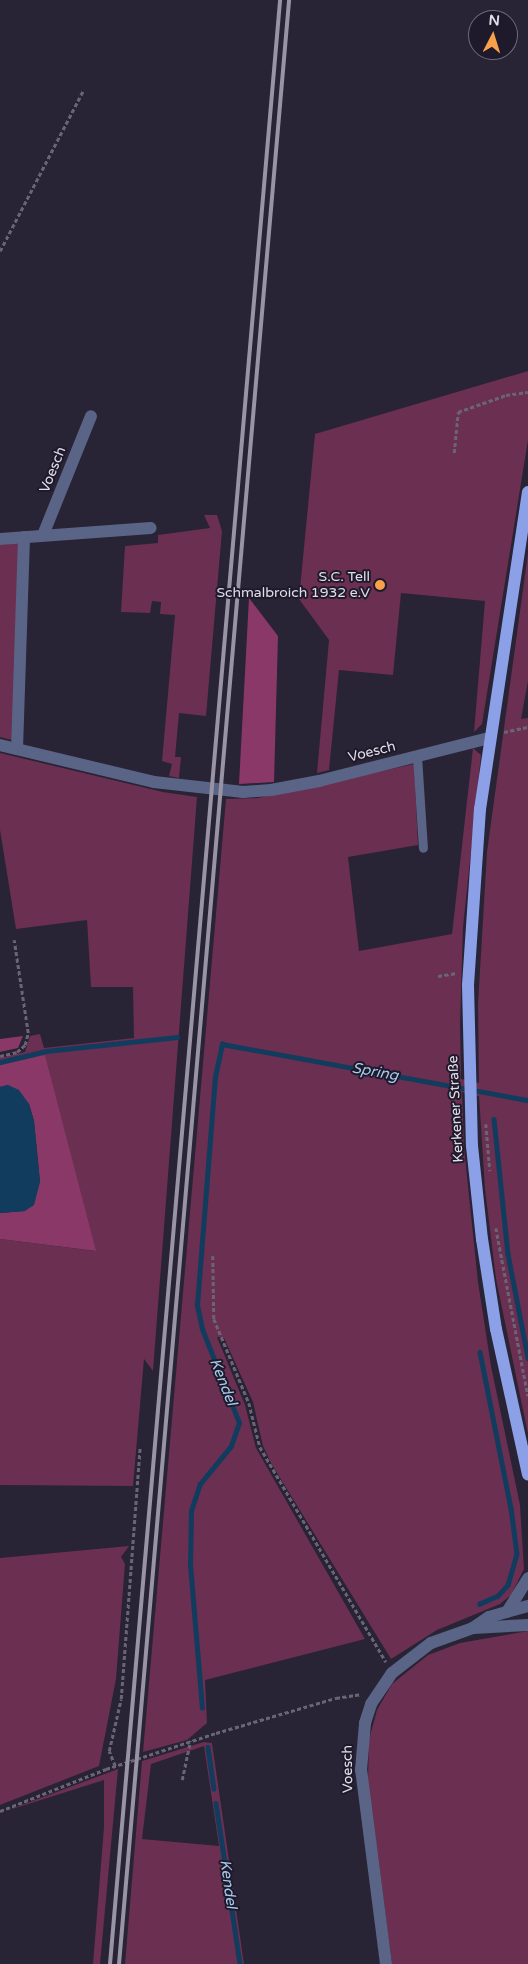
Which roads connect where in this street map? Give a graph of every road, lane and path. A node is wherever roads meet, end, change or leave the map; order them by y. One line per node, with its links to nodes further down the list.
1 (83, 91): 2 (path)
2 (0, 251)
3 (528, 392): 5 (path)
4 (91, 416): 8 (street, Voesch)
5 (454, 453)
6 (528, 492): 14 (main road)
7 (151, 528): 8 (street)
8 (43, 535): 9 (street)
9 (24, 537): 10 (street); 17 (street)
10 (0, 539)
11 (506, 723): 13 (path)
12 (528, 727): 13 (path)
13 (504, 732): 14 (path); 15 (path)
14 (489, 738): 18 (street, Voesch); 21 (main road, Kerkener Straße)
15 (503, 742)
16 (0, 745): 17 (street, Voesch)
17 (16, 749): 18 (street, Voesch)
18 (417, 756): 19 (lane)
19 (422, 848)
20 (14, 940): 23 (path)
21 (468, 971): 22 (path); 30 (main road, Kerkener Straße)
22 (438, 976)
23 (0, 1056)
24 (486, 1122): 25 (path)
25 (491, 1179)
26 (495, 1225): 28 (path)
27 (213, 1256): 36 (path)
28 (528, 1396)
29 (140, 1448): 39 (path)
30 (528, 1475)
31 (528, 1578): 33 (street)
32 (528, 1606): 33 (street, Voesch)
33 (507, 1612): 35 (street, Voesch)
34 (528, 1625): 35 (street, Voesch)
35 (473, 1628): 36 (street, Voesch)
36 (392, 1673): 37 (street, Voesch)
37 (378, 1691): 38 (path); 42 (street, Voesch)
38 (190, 1741): 39 (path); 40 (path)
39 (115, 1766): 41 (path)
40 (182, 1780)
41 (0, 1811)
42 (386, 1964)

